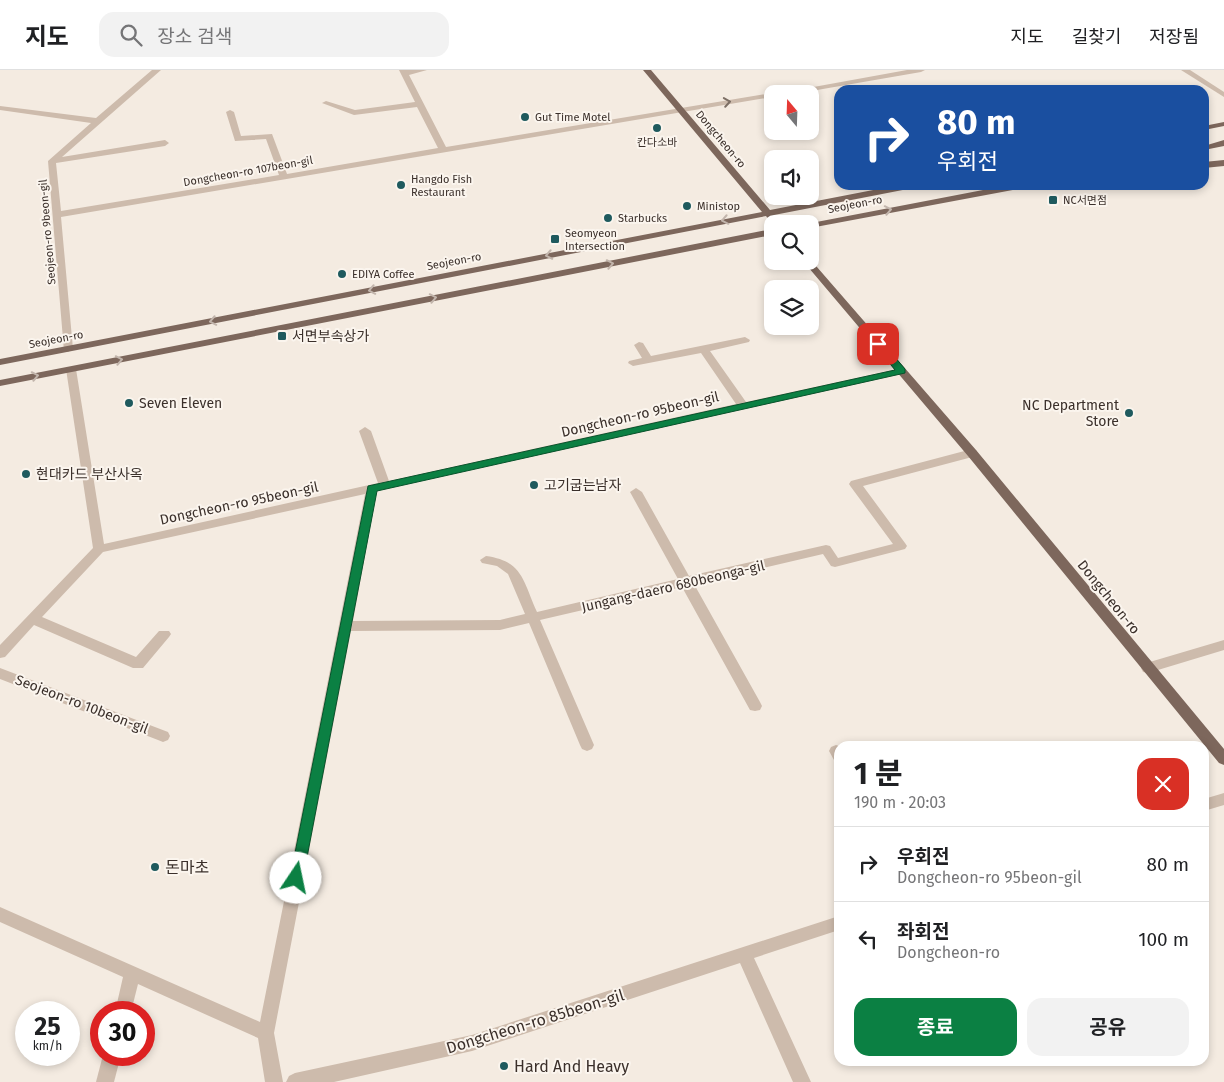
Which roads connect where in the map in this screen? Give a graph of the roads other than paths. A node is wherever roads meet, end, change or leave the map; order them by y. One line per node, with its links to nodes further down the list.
1 (157, 70): 19 (street, Seojeon-ro 9beon-gil)
2 (423, 70): 7 (street)
3 (647, 70): 17 (main road, Dongcheon-ro)
4 (873, 70): 8 (street)
5 (921, 70): 8 (street)
6 (1185, 70): 9 (street)
7 (404, 72): 15 (street)
8 (881, 77): 11 (street)
9 (1208, 85)
10 (1209, 85): 12 (street)
11 (819, 87)
12 (1224, 95)
13 (764, 96): 17 (street, Dongcheon-ro 107beon-gil, one-way to 13)
14 (326, 104): 15 (street)
15 (420, 104): 25 (street)
16 (0, 108): 19 (street)
17 (681, 110): 25 (street, Dongcheon-ro 107beon-gil); 32 (main road, Dongcheon-ro)
18 (230, 112): 29 (street)
19 (98, 121): 26 (street, Seojeon-ro 9beon-gil)
20 (1224, 124): 21 (main road)
21 (1209, 127)
22 (165, 143): 26 (street)
23 (1224, 143): 24 (main road)
24 (1209, 147)
25 (443, 150): 29 (street, Dongcheon-ro 107beon-gil)
26 (52, 161): 33 (street, Seojeon-ro 9beon-gil)
27 (1224, 162): 28 (main road)
28 (1209, 164)
29 (284, 177): 33 (street, Dongcheon-ro 107beon-gil)
30 (886, 190): 32 (main road, Seojeon-ro)
31 (996, 190): 35 (main road, Seojeon-ro, one-way to 31)
32 (767, 212): 34 (main road, Dongcheon-ro); 40 (main road, Seojeon-ro, one-way to 40)
33 (56, 215): 40 (street, Seojeon-ro 9beon-gil)
34 (769, 215)
35 (819, 223)
36 (764, 234): 45 (main road, one-way to 36)
37 (816, 270): 46 (main road, Dongcheon-ro)
38 (745, 340): 41 (street)
39 (639, 345): 42 (street)
40 (68, 349): 43 (main road, Seojeon-ro)
41 (704, 349): 42 (street); 48 (street)
42 (648, 360): 44 (street)
43 (0, 362)
44 (633, 363)
45 (71, 369): 47 (main road, one-way to 45); 53 (street)
46 (902, 371): 48 (street, Dongcheon-ro 95beon-gil); 50 (main road, Dongcheon-ro)
47 (0, 383)
48 (743, 406): 51 (street, Dongcheon-ro 95beon-gil)
49 (365, 432): 51 (street)
50 (972, 454): 55 (street, Jungang-daero 680beonga-gil); 62 (main road, Dongcheon-ro)
51 (378, 488): 53 (street, Dongcheon-ro 95beon-gil); 58 (street)
52 (636, 492): 55 (street)
53 (99, 549): 57 (street)
54 (486, 560): 56 (street)
55 (687, 583): 56 (street, Jungang-daero 680beonga-gil); 64 (street)
56 (533, 618): 58 (street, Jungang-daero 680beonga-gil); 68 (street)
57 (33, 619): 59 (street); 61 (street)
58 (346, 626): 77 (street)
59 (164, 634)
60 (1224, 645): 62 (street)
61 (0, 653)
62 (1148, 668): 67 (main road, Dongcheon-ro)
63 (0, 673): 65 (street, Seojeon-ro 10beon-gil)
64 (755, 706)
65 (163, 736)
66 (1209, 741): 69 (main road, Dongcheon-ro)
67 (1209, 741)
68 (587, 745)
69 (1224, 759)
70 (1224, 799): 71 (street)
71 (1209, 804)
72 (0, 914): 75 (street)
73 (834, 925): 74 (street, Dongcheon-ro 85beon-gil)
74 (744, 954): 81 (street, Dongcheon-ro 85beon-gil); 82 (street)
75 (132, 973): 76 (street); 77 (street)
76 (126, 1001)
77 (266, 1032): 80 (street)
78 (109, 1066): 79 (street)
79 (105, 1082)
80 (274, 1082)
81 (294, 1082)
82 (802, 1082)

